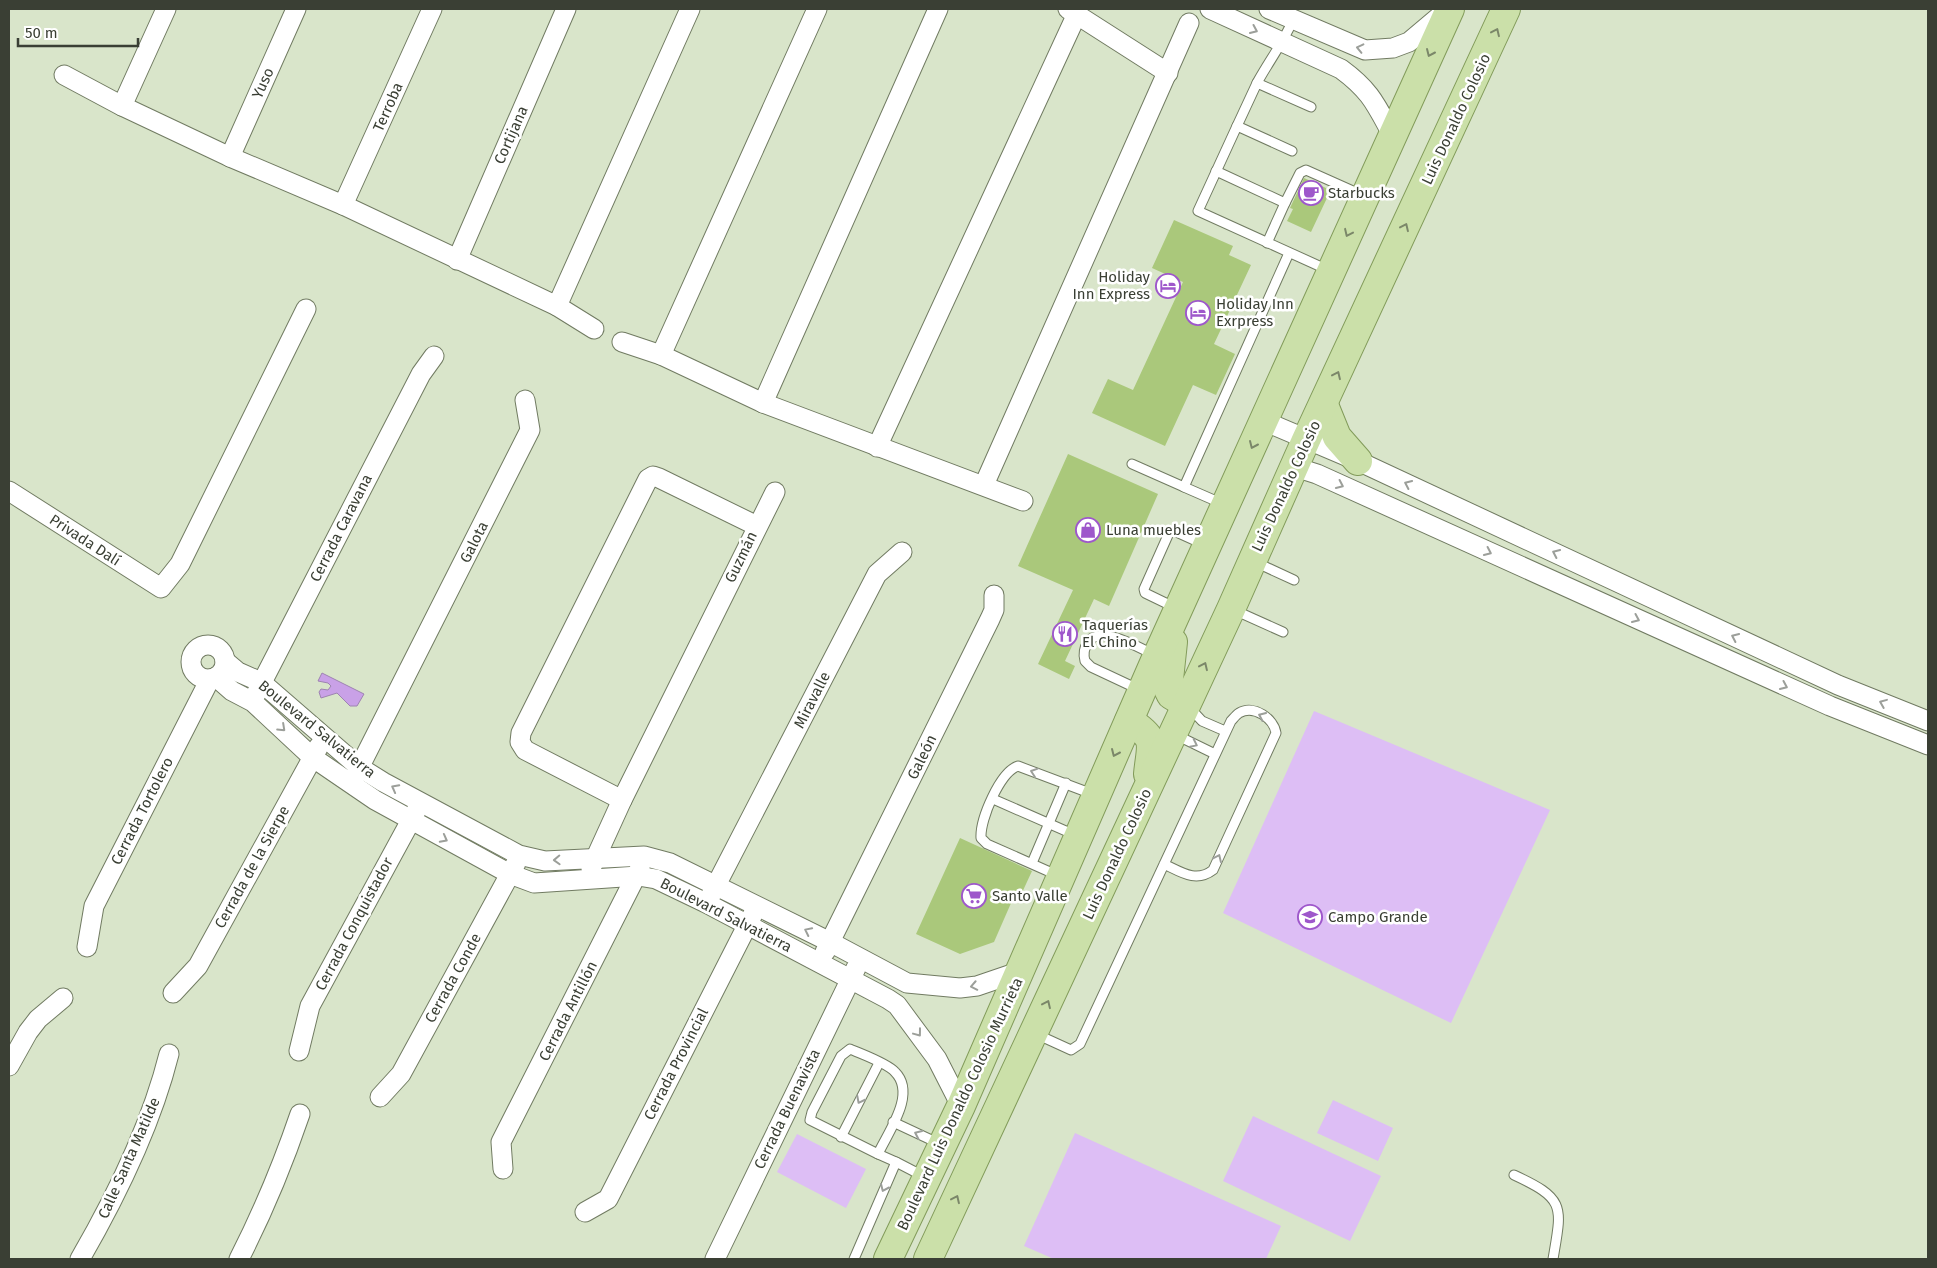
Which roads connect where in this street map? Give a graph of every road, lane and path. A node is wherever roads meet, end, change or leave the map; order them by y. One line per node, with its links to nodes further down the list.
1 (166, 9): 19 (street)
2 (296, 9): 24 (street, Yuso)
3 (432, 9): 28 (street, Terroba)
4 (566, 9): 31 (street, Cortijana)
5 (690, 9): 33 (street)
6 (817, 9): 37 (street)
7 (938, 9): 40 (street)
8 (1210, 9): 15 (street, one-way to 15)
9 (1270, 9): 13 (street)
10 (1449, 9): 13 (street, one-way to 13); 22 (main road, one-way to 22)
11 (1506, 9): 41 (main road, Luis Donaldo Colosio, one-way to 11)
12 (1072, 12): 16 (street); 44 (street)
13 (1293, 20): 15 (lane)
14 (1189, 23): 16 (street)
15 (1282, 43): 18 (lane); 22 (street)
16 (1168, 73): 48 (street)
17 (64, 75): 19 (street)
18 (1257, 83): 20 (lane); 21 (lane)
19 (122, 106): 24 (street)
20 (1311, 108)
21 (1237, 126): 23 (lane); 25 (lane)
22 (1393, 136): 26 (main road)
23 (1292, 152)
24 (230, 157): 28 (street)
25 (1216, 172): 27 (lane); 29 (lane)
26 (1365, 197): 27 (lane); 32 (main road, one-way to 32)
27 (1285, 203): 29 (lane)
28 (343, 205): 31 (street)
29 (1267, 243): 30 (lane)
30 (1289, 253): 32 (lane); 49 (lane)
31 (457, 260): 33 (street)
32 (1331, 272): 42 (main road)
33 (557, 306): 35 (street)
34 (306, 309): 50 (street, Privada Dalí)
35 (594, 329)
36 (622, 342): 37 (street)
37 (661, 355): 40 (street)
38 (434, 356): 67 (street, Cerrada Caravana)
39 (525, 400): 81 (street, Galota)
40 (763, 403): 44 (street)
41 (1324, 405): 43 (main road, Luis Donaldo Colosio); 45 (main road)
42 (1264, 421): 43 (street); 53 (main road, one-way to 53)
43 (1306, 440): 45 (street); 47 (main road, Luis Donaldo Colosio)
44 (877, 447): 48 (street)
45 (1358, 461): 58 (street, one-way to 45)
46 (1132, 464): 49 (lane)
47 (1295, 467): 57 (main road, Luis Donaldo Colosio); 60 (street, one-way to 60)
48 (984, 485): 52 (street)
49 (1184, 487): 53 (lane)
50 (9, 491)
51 (775, 492): 54 (street)
52 (1023, 501)
53 (1226, 506): 55 (main road)
54 (757, 526): 87 (street, Guzmán); 87 (street, Guzmán)
55 (1207, 546): 63 (main road); 63 (lane)
56 (902, 552): 101 (street, Miravalle)
57 (1252, 561): 59 (lane); 62 (main road, Luis Donaldo Colosio)
58 (1580, 564): 60 (street); 68 (street, one-way to 58)
59 (1294, 580)
60 (1568, 589): 72 (street, one-way to 72)
61 (994, 595): 105 (street, Galeón)
62 (1231, 609): 64 (lane); 71 (main road, Luis Donaldo Colosio, one-way to 62)
63 (1174, 619): 65 (main road); 71 (main road)
64 (1283, 632)
65 (1158, 656): 69 (main road); 69 (lane)
66 (217, 672): 67 (street, Boulevard Salvatierra); 70 (street, Boulevard Salvatierra); 106 (street, Cerrada Tortolero)
67 (261, 682): 70 (street, Cerrada Caravana); 77 (street, Boulevard Salvatierra)
68 (1838, 685): 72 (street); 74 (street, one-way to 68)
69 (1143, 691): 73 (main road)
70 (253, 702): 80 (street, Boulevard Salvatierra, one-way to 80)
71 (1186, 704): 75 (lane); 76 (main road, Luis Donaldo Colosio)
72 (1830, 706): 78 (street)
73 (1129, 721): 84 (main road); 85 (main road, one-way to 85)
74 (1928, 721)
75 (1225, 732): 79 (lane); 96 (lane, one-way to 75)
76 (1173, 734): 79 (lane, one-way to 79); 84 (main road, Luis Donaldo Colosio)
77 (324, 736): 80 (street, Cerrada de la Sierpe); 81 (street, Boulevard Salvatierra)
78 (1928, 745)
79 (1215, 754): 96 (lane)
80 (312, 757): 83 (street, Boulevard Salvatierra); 112 (street, Cerrada de la Sierpe)
81 (360, 767): 83 (street, Galota); 88 (street, Boulevard Salvatierra, one-way to 81)
82 (1066, 783): 85 (lane); 86 (lane, one-way to 86); 90 (lane)
83 (351, 784): 89 (street, Boulevard Salvatierra)
84 (1147, 791): 115 (main road, Luis Donaldo Colosio, one-way to 84)
85 (1096, 795): 91 (main road)
86 (993, 799): 90 (lane); 95 (lane)
87 (622, 800): 94 (street)
88 (422, 802): 89 (street, Cerrada Conquistador); 92 (street, Boulevard Salvatierra)
89 (410, 820): 97 (street, Boulevard Salvatierra, one-way to 97); 116 (street, Cerrada Conquistador)
90 (1050, 823): 91 (lane); 95 (lane)
91 (1079, 836): 99 (main road)
92 (520, 855): 94 (street, Boulevard Salvatierra, one-way to 92); 97 (street, Cerrada Conde)
93 (644, 856): 94 (street, Boulevard Salvatierra); 98 (street, Cerrada Antillón); 101 (street, Boulevard Salvatierra)
94 (593, 859): 100 (street)
95 (1032, 863): 99 (lane)
96 (1164, 864): 115 (lane)
97 (510, 874): 100 (street, Boulevard Salvatierra); 120 (street, Cerrada Conde)
98 (638, 876): 100 (street, Boulevard Salvatierra); 102 (street, Boulevard Salvatierra); 128 (street, Cerrada Antillón)
99 (1061, 877): 108 (main road)
100 (587, 880)
101 (716, 884): 102 (street, Miravalle); 103 (street, Boulevard Salvatierra)
102 (706, 903): 104 (street, Boulevard Salvatierra)
103 (757, 906): 104 (street, Cerrada Provincial); 105 (street, Boulevard Salvatierra, one-way to 103)
104 (747, 924): 109 (street, Boulevard Salvatierra); 132 (street, Cerrada Provincial)
105 (830, 942): 107 (street, Boulevard Salvatierra); 109 (street, Galeón)
106 (86, 947)
107 (860, 959): 110 (street, Cerrada Buenavista); 111 (street, Boulevard Salvatierra)
108 (1026, 959): 111 (street, Boulevard Salvatierra, one-way to 111); 121 (main road, Boulevard Luis Donaldo Colosio Murrieta)
109 (820, 962): 110 (street, Boulevard Salvatierra)
110 (851, 978): 114 (street, Boulevard Salvatierra); 136 (street, Cerrada Buenavista)
111 (907, 983): 114 (street)
112 (173, 993)
113 (63, 998): 119 (street)
114 (896, 1004): 121 (street, Boulevard Salvatierra, one-way to 121)
115 (1034, 1033): 133 (main road, one-way to 115)
116 (299, 1051)
117 (169, 1054): 134 (street, Calle Santa Matilde)
118 (879, 1063): 123 (lane); 124 (lane, one-way to 124); 124 (lane)
119 (9, 1066)
120 (380, 1096)
121 (961, 1106): 125 (main road, Boulevard Luis Donaldo Colosio Murrieta)
122 (300, 1114): 135 (street)
123 (893, 1122): 125 (lane, one-way to 123); 126 (lane)
124 (841, 1137): 126 (lane)
125 (943, 1145): 130 (main road, Boulevard Luis Donaldo Colosio Murrieta)
126 (878, 1154): 127 (lane)
127 (896, 1162): 130 (lane); 137 (lane, one-way to 137)
128 (503, 1169)
129 (1514, 1176): 139 (lane)
130 (928, 1178): 131 (main road, Boulevard Luis Donaldo Colosio Murrieta)
131 (912, 1211): 133 (main road); 138 (main road, Boulevard Luis Donaldo Colosio Murrieta)
132 (585, 1212)
133 (929, 1258)
134 (80, 1259)
135 (239, 1259)
136 (715, 1259)
137 (854, 1259)
138 (888, 1259)
139 (1553, 1259)

